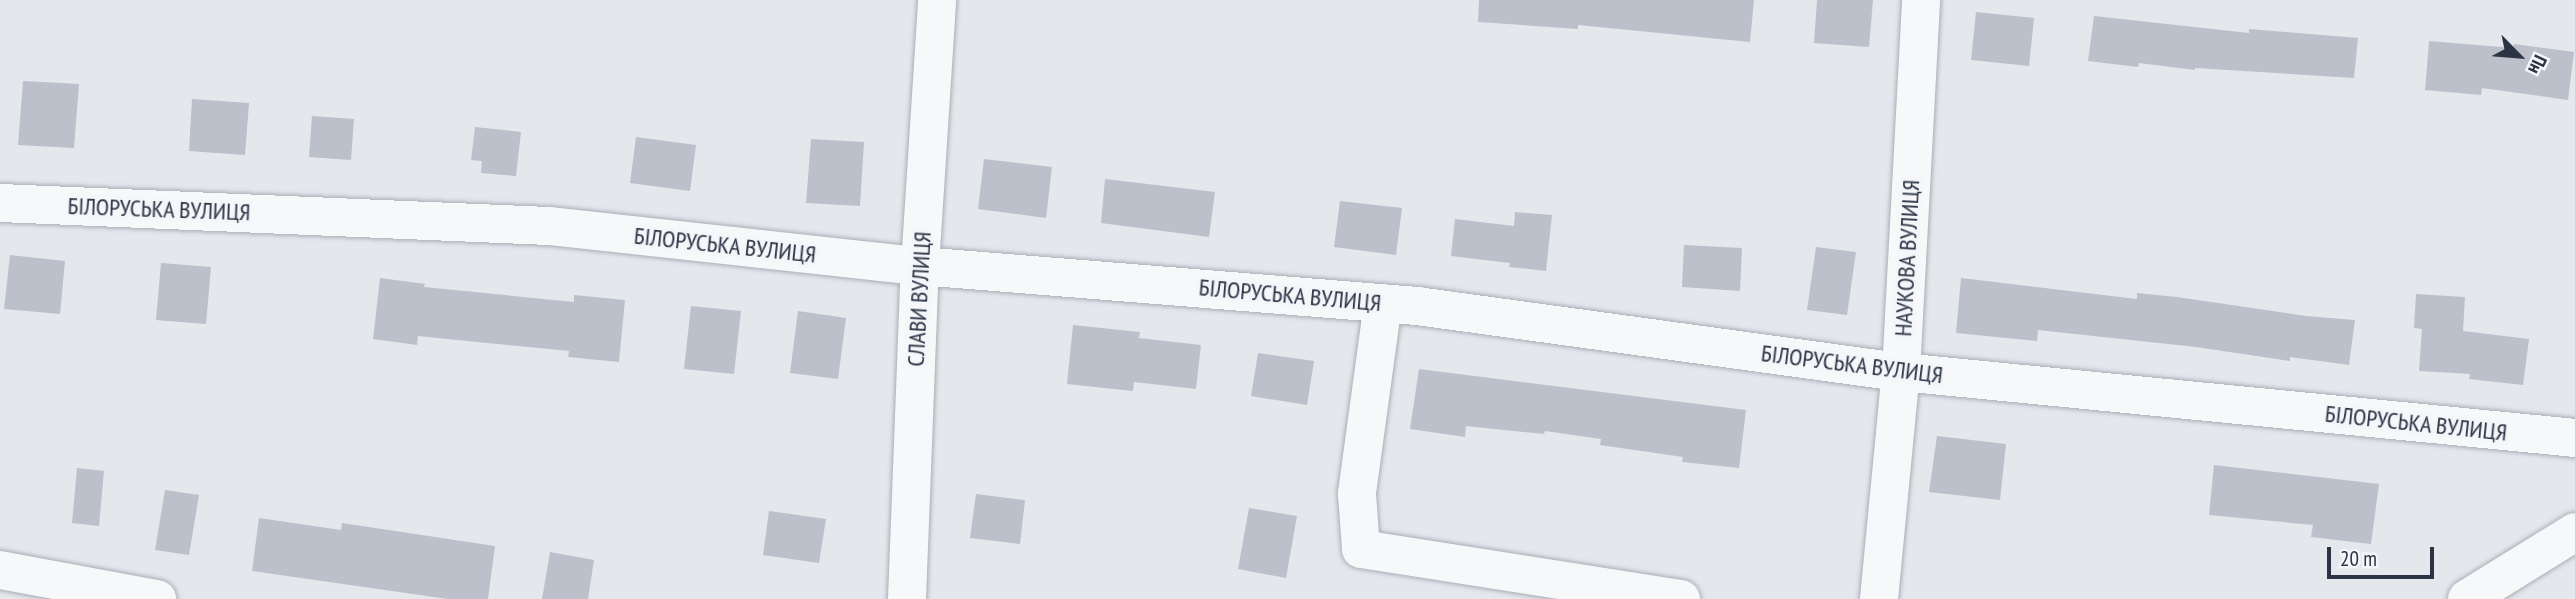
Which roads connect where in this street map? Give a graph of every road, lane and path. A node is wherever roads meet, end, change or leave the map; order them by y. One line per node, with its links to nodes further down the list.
1 (937, 0): 4 (street, СЛАВИ ВУЛИЦЯ)
2 (1921, 0): 6 (street, НАУКОВА ВУЛИЦЯ)
3 (0, 203): 4 (street, БІЛОРУСЬКА ВУЛИЦЯ)
4 (920, 266): 5 (street, БІЛОРУСЬКА ВУЛИЦЯ); 11 (street, СЛАВИ ВУЛИЦЯ)
5 (1383, 303): 6 (street, БІЛОРУСЬКА ВУЛИЦЯ); 12 (street)
6 (1901, 372): 7 (street, БІЛОРУСЬКА ВУЛИЦЯ); 13 (street, НАУКОВА ВУЛИЦЯ)
7 (2575, 438)
8 (2575, 533): 14 (street)
9 (0, 570): 10 (street)
10 (157, 599)
11 (907, 599)
12 (1681, 599)
13 (1879, 599)
14 (2467, 599)

